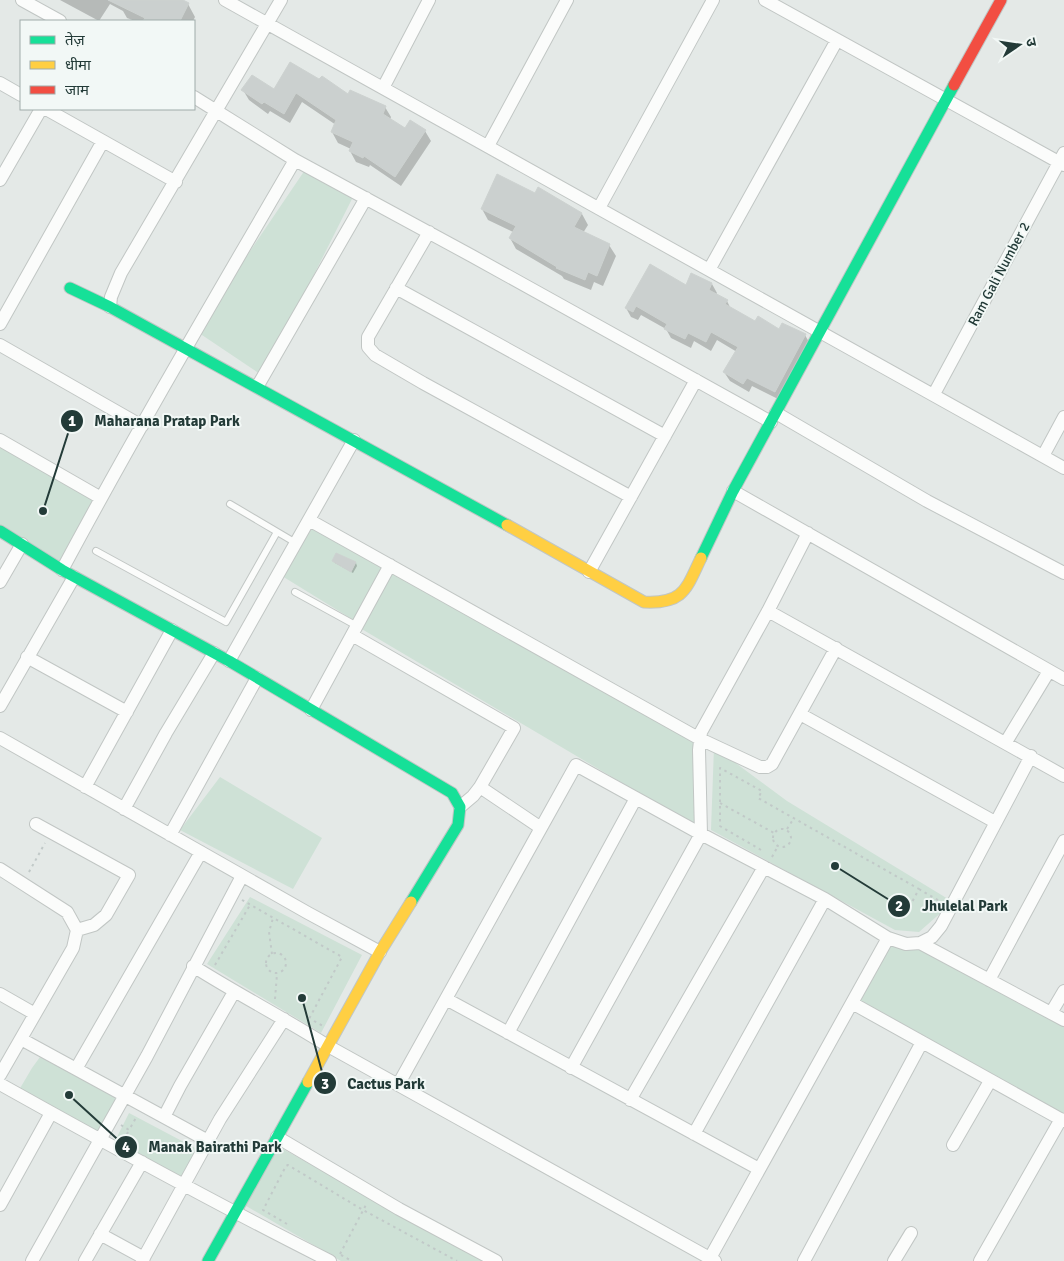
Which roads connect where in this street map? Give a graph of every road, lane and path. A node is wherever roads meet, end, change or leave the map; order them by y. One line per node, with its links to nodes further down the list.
1 (22, 0): 9 (street)
2 (225, 0): 10 (street)
3 (281, 0): 10 (street)
4 (429, 0): 13 (street)
5 (567, 0): 21 (street)
6 (713, 0): 27 (street)
7 (766, 0): 11 (street)
8 (1001, 0): 16 (street)
9 (58, 20)
10 (268, 24): 13 (street); 19 (street)
11 (837, 40): 16 (street); 29 (street)
12 (0, 83): 14 (street)
13 (383, 88): 21 (street)
14 (20, 94)
15 (195, 98): 19 (street)
16 (947, 101): 23 (street); 34 (street)
17 (39, 110): 24 (street)
18 (48, 110): 20 (street)
19 (217, 111): 22 (street); 25 (street)
20 (103, 140): 25 (street); 33 (street)
21 (488, 146): 27 (street)
22 (296, 160): 26 (street); 36 (street)
23 (1062, 160): 39 (street, Ram Gali Number 2)
24 (0, 180)
25 (176, 182): 32 (street)
26 (366, 198): 28 (street); 38 (street)
27 (599, 208): 29 (street)
28 (429, 232): 31 (street); 37 (street)
29 (709, 270): 34 (street)
30 (70, 288): 32 (street)
31 (396, 288): 43 (street); 49 (street)
32 (110, 307): 36 (street)
33 (0, 324)
34 (820, 332): 39 (street); 41 (street)
35 (0, 345): 42 (street)
36 (185, 348): 38 (street); 42 (street)
37 (696, 380): 41 (street); 43 (street)
38 (256, 387): 45 (street)
39 (934, 394): 46 (street)
40 (1064, 417): 46 (street)
41 (773, 418): 48 (street); 62 (street)
42 (142, 426): 50 (street)
43 (665, 436): 49 (street)
44 (0, 440): 50 (street)
45 (354, 440): 52 (street); 61 (street)
46 (1043, 456): 47 (street)
47 (1064, 468)
48 (733, 491): 55 (street); 61 (street)
49 (631, 497): 61 (street)
50 (101, 498): 60 (street)
51 (230, 504): 54 (lane)
52 (309, 520): 56 (street); 59 (street)
53 (0, 531): 57 (street)
54 (277, 532): 56 (lane); 58 (lane)
55 (808, 533): 66 (street); 73 (street)
56 (296, 542): 72 (street)
57 (22, 544): 60 (street); 64 (street)
58 (96, 551)
59 (390, 565): 68 (street); 81 (street)
60 (62, 570): 63 (street)
61 (589, 572)
62 (1064, 573)
63 (74, 577): 67 (street); 71 (street)
64 (0, 582)
65 (295, 592): 68 (lane)
66 (768, 611): 69 (street); 81 (street)
67 (172, 630): 70 (street); 78 (street)
68 (354, 630): 77 (street); 86 (street)
69 (836, 648): 79 (street); 82 (street)
70 (214, 653): 72 (street); 90 (street)
71 (27, 657): 76 (street); 78 (street)
72 (229, 661): 74 (street)
73 (1049, 671): 75 (street); 82 (street)
74 (257, 678): 77 (street); 99 (street)
75 (1064, 679)
76 (0, 706)
77 (311, 710): 89 (street)
78 (127, 712): 85 (street)
79 (800, 714): 81 (street); 92 (street)
80 (0, 738): 85 (street)
81 (700, 739): 98 (street)
82 (1006, 742): 83 (street)
83 (1031, 756): 84 (street); 92 (street)
84 (1064, 776)
85 (85, 787): 90 (street)
86 (480, 788): 89 (street); 94 (street)
87 (636, 798): 94 (street); 98 (street); 132 (street)
88 (720, 803): 91 (path); 97 (path); 102 (path)
89 (460, 807): 115 (street)
90 (124, 809): 99 (street)
91 (794, 818): 95 (path); 107 (path)
92 (996, 822): 109 (street)
93 (36, 824): 96 (street)
94 (541, 828): 124 (street)
95 (786, 830): 97 (path); 97 (path)
96 (52, 833): 106 (path); 112 (street)
97 (774, 833)
98 (701, 834): 103 (street); 136 (street)
99 (170, 835): 101 (street)
100 (1064, 841): 120 (street)
101 (200, 852): 105 (street); 137 (street)
102 (764, 852)
103 (764, 867): 108 (street); 143 (street)
104 (0, 869): 106 (street)
105 (242, 876): 115 (street); 117 (street)
106 (22, 883): 112 (street)
107 (919, 889): 109 (path); 111 (path)
108 (825, 899): 113 (street); 150 (street)
109 (950, 907): 114 (street)
110 (273, 918): 116 (path); 118 (path); 129 (path)
111 (902, 921)
112 (77, 930): 128 (street)
113 (888, 938): 114 (street); 126 (street)
114 (920, 943): 120 (street)
115 (380, 952): 135 (street)
116 (272, 954): 119 (path); 119 (path)
117 (193, 966): 122 (street); 142 (street)
118 (222, 969)
119 (277, 973): 125 (path)
120 (989, 980): 127 (street)
121 (1064, 990): 127 (street)
122 (234, 992): 130 (street); 146 (street)
123 (0, 994): 128 (street)
124 (446, 999): 132 (street); 141 (street)
125 (274, 1000)
126 (852, 1003): 134 (street); 157 (street)
127 (1052, 1013): 131 (street)
128 (36, 1014): 133 (street)
129 (301, 1014)
130 (284, 1019): 135 (street); 153 (street)
131 (1064, 1020)
132 (508, 1033): 136 (street)
133 (21, 1039): 137 (street); 138 (street)
134 (922, 1042): 139 (street); 175 (street)
135 (328, 1046): 141 (street); 151 (street)
136 (572, 1068): 143 (street)
137 (76, 1069): 142 (street)
138 (0, 1075)
139 (990, 1081): 148 (street); 155 (street)
140 (0, 1084): 144 (street)
141 (398, 1084): 167 (street)
142 (123, 1096): 146 (street); 147 (street)
143 (630, 1100): 150 (street)
144 (51, 1113): 152 (street); 160 (street)
145 (138, 1115): 149 (path)
146 (164, 1117): 153 (street)
147 (111, 1119): 149 (path); 152 (street)
148 (1062, 1120): 177 (street)
149 (129, 1130): 154 (path)
150 (694, 1134): 157 (street)
151 (277, 1137): 162 (street); 174 (street)
152 (98, 1140): 156 (street); 168 (street)
153 (208, 1141): 158 (street)
154 (122, 1144)
155 (952, 1145)
156 (142, 1162): 158 (street); 165 (street)
157 (759, 1169): 167 (street)
158 (184, 1185): 162 (street); 166 (street)
159 (368, 1201): 161 (path)
160 (0, 1205)
161 (363, 1210): 163 (path); 172 (path); 173 (path)
162 (235, 1213): 170 (street); 171 (street)
163 (289, 1225)
164 (911, 1233): 176 (street)
165 (100, 1234): 166 (street); 169 (street)
166 (143, 1259)
167 (713, 1259)
168 (32, 1261)
169 (85, 1261)
170 (208, 1261)
171 (330, 1261)
172 (352, 1261)
173 (458, 1261)
174 (496, 1261)
175 (804, 1261)
176 (894, 1261)
177 (980, 1261)

